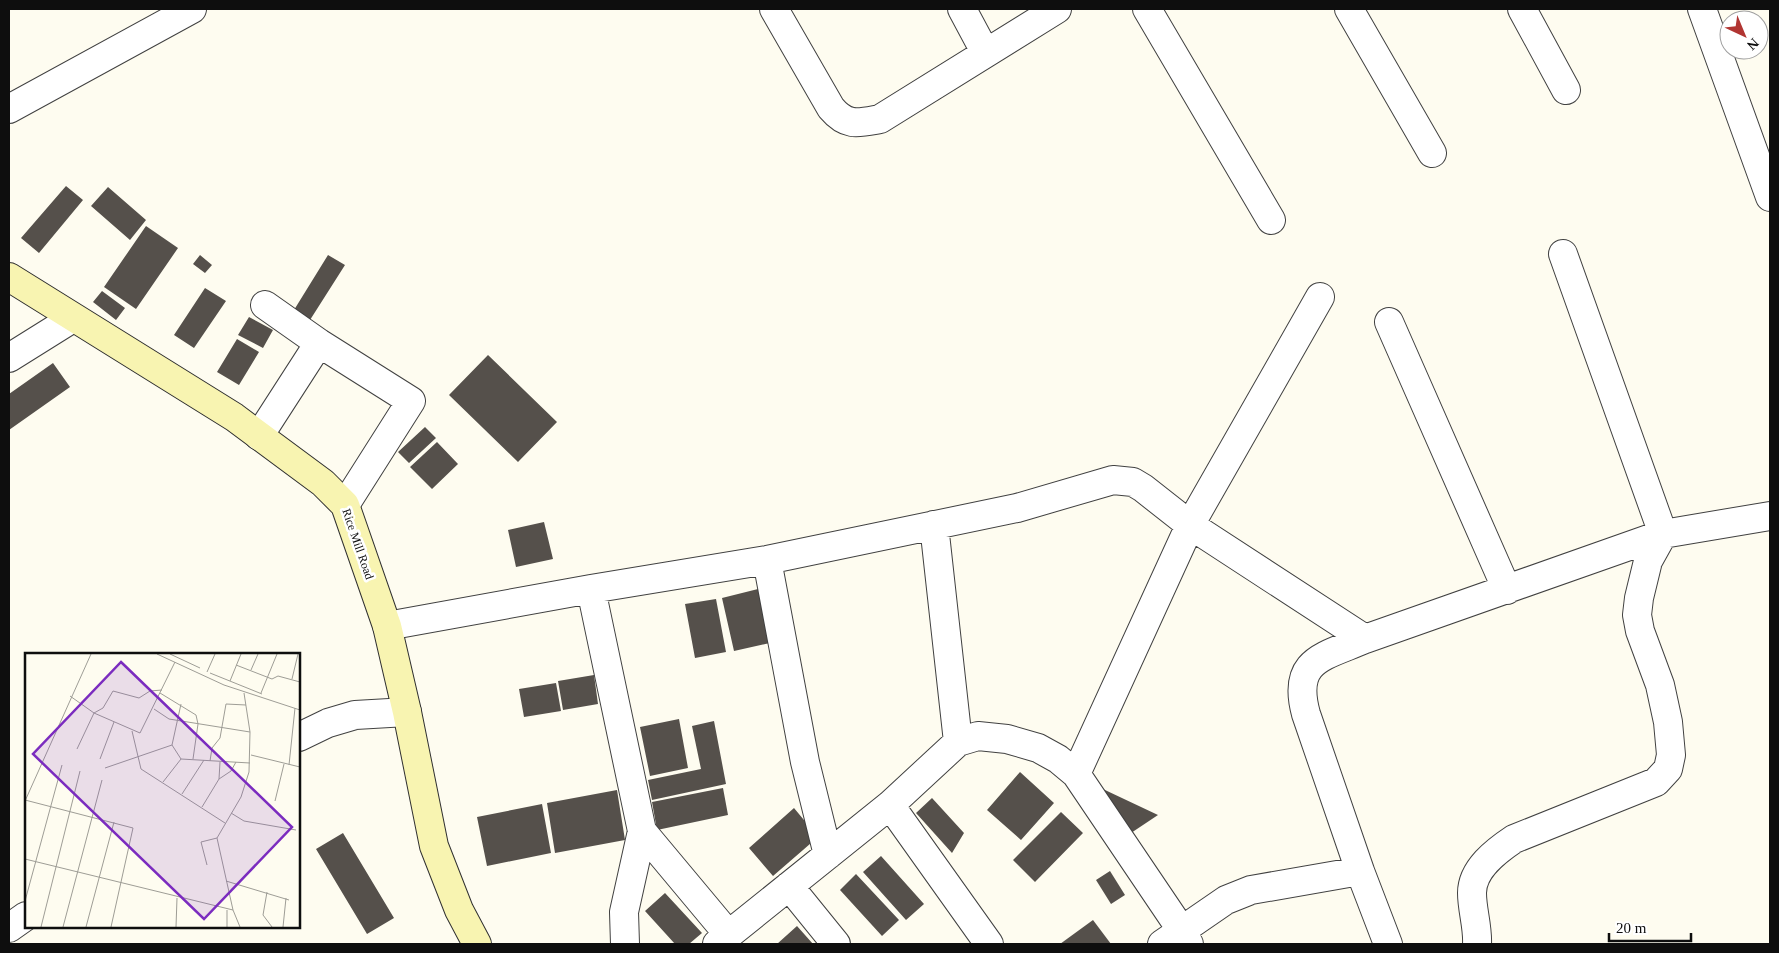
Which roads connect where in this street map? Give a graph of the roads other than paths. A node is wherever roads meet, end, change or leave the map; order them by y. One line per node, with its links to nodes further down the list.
1 (192, 9): 11 (street)
2 (774, 9): 9 (street)
3 (962, 9): 9 (street)
4 (1057, 9): 9 (street)
5 (1147, 9): 14 (street)
6 (1349, 9): 12 (street)
7 (1522, 9): 10 (street)
8 (1702, 9): 13 (street)
9 (985, 52)
10 (1566, 90)
11 (9, 110)
12 (1432, 153)
13 (1770, 197)
14 (1271, 220)
15 (1563, 254): 28 (street)
16 (9, 276): 19 (main road, Rice Mill Road)
17 (1320, 297): 27 (street)
18 (265, 305): 21 (street)
19 (73, 318): 22 (street); 23 (main road, Rice Mill Road)
20 (1389, 322): 31 (street)
21 (319, 342): 23 (street); 24 (street)
22 (9, 358)
23 (259, 436): 24 (main road, Rice Mill Road)
24 (346, 505): 32 (main road, Rice Mill Road)
25 (1770, 516): 28 (street)
26 (934, 525): 27 (street); 29 (street); 36 (street)
27 (1190, 525): 33 (street); 37 (street)
28 (1663, 534): 31 (street); 52 (street)
29 (767, 560): 30 (street); 40 (street)
30 (591, 589): 32 (street); 39 (street)
31 (1506, 590): 33 (street)
32 (386, 626): 34 (main road, Rice Mill Road)
33 (1366, 639): 41 (street)
34 (407, 712): 35 (street); 47 (main road, Rice Mill Road)
35 (300, 737)
36 (958, 742): 37 (street); 38 (street)
37 (1076, 774): 46 (street)
38 (890, 805): 40 (street); 50 (street)
39 (642, 831): 45 (street); 48 (street)
40 (828, 855): 42 (street)
41 (1360, 871): 46 (street); 51 (street)
42 (789, 886): 45 (street); 49 (street)
43 (25, 917): 44 (street)
44 (9, 928)
45 (722, 939)
46 (1178, 940)
47 (477, 944)
48 (625, 944)
49 (836, 944)
50 (989, 944)
51 (1388, 944)
52 (1477, 944)

